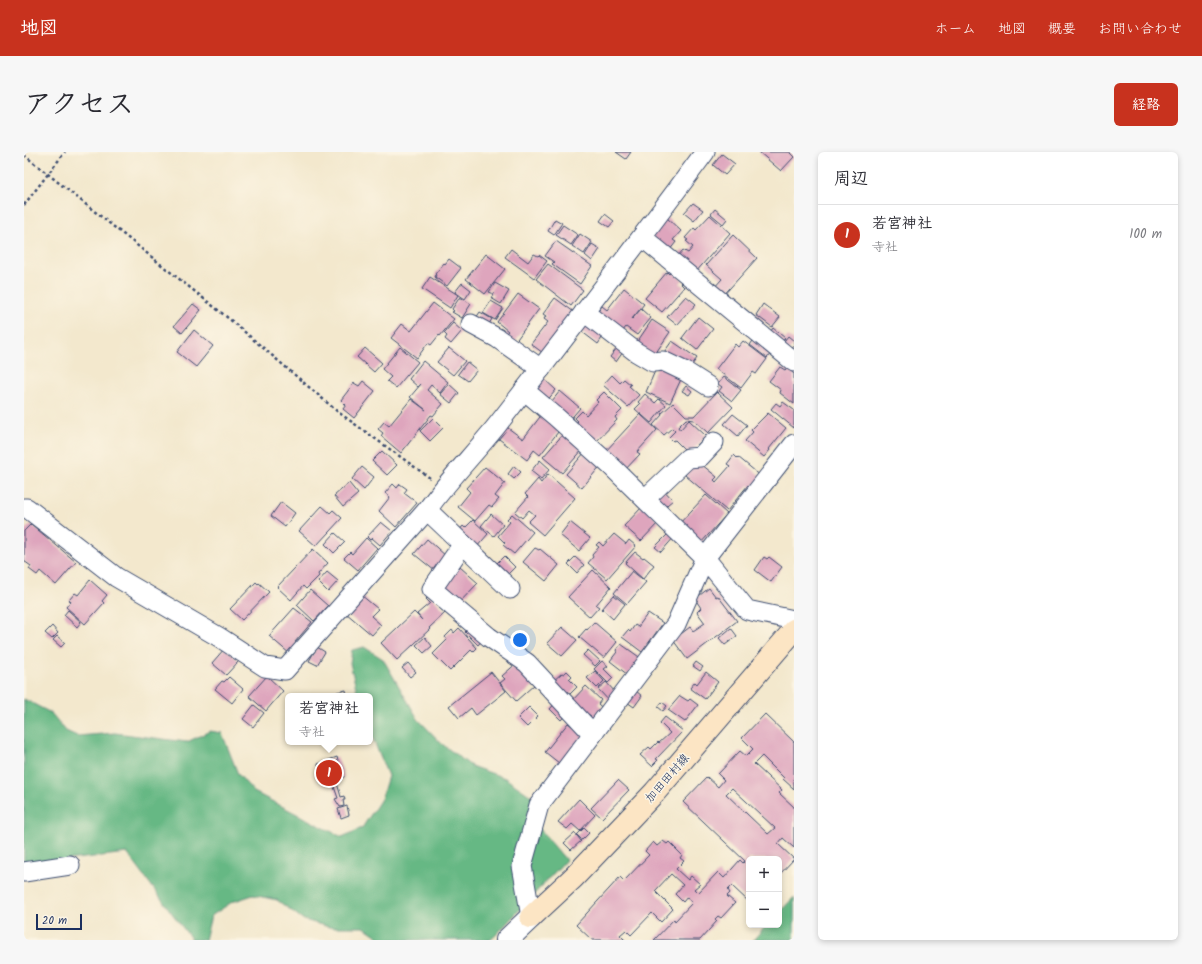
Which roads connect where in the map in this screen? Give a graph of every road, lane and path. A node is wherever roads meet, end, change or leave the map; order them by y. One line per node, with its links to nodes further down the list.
1 (65, 152): 4 (path)
2 (705, 152): 6 (street)
3 (24, 155): 4 (path)
4 (48, 174): 5 (path); 15 (path)
5 (24, 205)
6 (642, 238): 7 (street); 9 (street)
7 (584, 312): 10 (street); 11 (street)
8 (472, 324): 10 (street)
9 (794, 362)
10 (541, 369): 12 (street)
11 (708, 386)
12 (524, 390): 15 (street); 16 (street)
13 (714, 442): 16 (street)
14 (794, 444): 20 (street)
15 (443, 487): 18 (street)
16 (645, 499): 20 (street)
17 (24, 508): 18 (street)
18 (427, 510): 19 (street)
19 (463, 544): 21 (street); 24 (street)
20 (705, 558): 22 (street); 24 (street)
21 (510, 589)
22 (794, 620)
23 (794, 630): 27 (main road, 加田田村線)
24 (594, 734): 27 (street)
25 (70, 865): 26 (street)
26 (24, 872)
27 (531, 917): 28 (street)
28 (507, 940)

